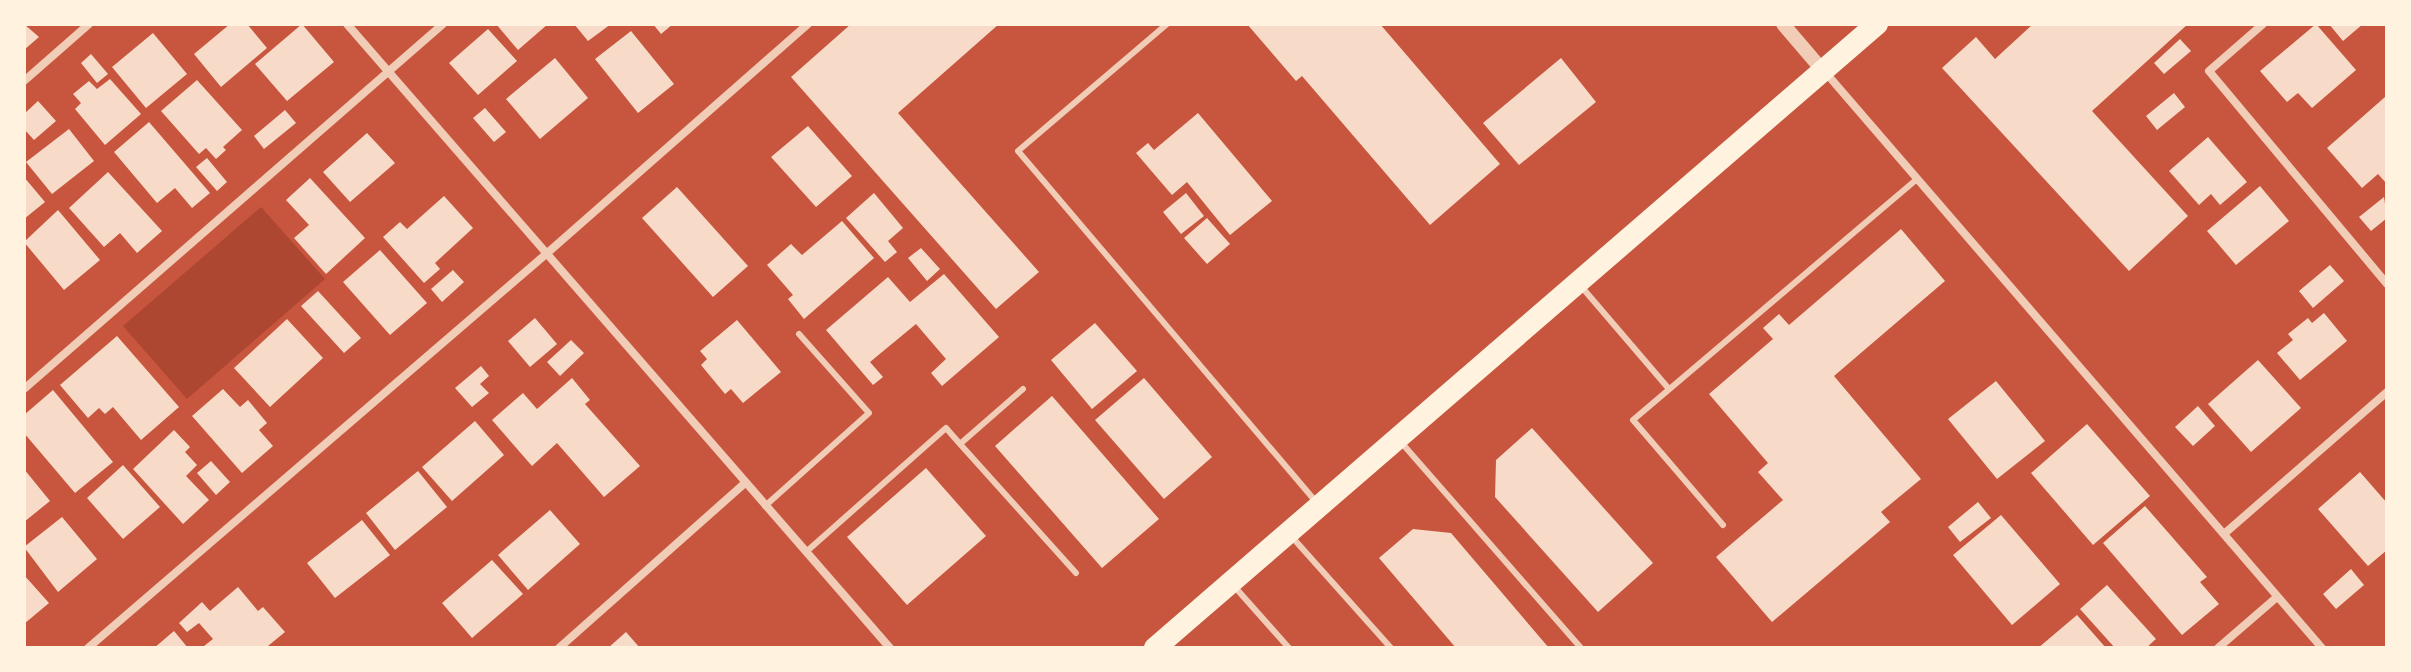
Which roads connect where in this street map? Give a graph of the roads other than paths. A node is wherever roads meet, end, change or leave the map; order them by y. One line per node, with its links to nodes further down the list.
1 (89, 24): 11 (street)
2 (347, 24): 9 (street)
3 (443, 24): 9 (street)
4 (808, 24): 13 (street)
5 (1167, 24): 25 (lane)
6 (1783, 24): 10 (street)
7 (1877, 24): 10 (highway)
8 (2263, 24): 15 (street)
9 (388, 71): 13 (street); 17 (street)
10 (1824, 72): 12 (street); 14 (highway)
11 (24, 81)
12 (1917, 179): 19 (lane); 28 (street)
13 (545, 255): 23 (street); 33 (street)
14 (1577, 282): 19 (lane); 21 (highway)
15 (2387, 284)
16 (799, 334): 24 (lane)
17 (24, 389)
18 (1023, 389): 22 (lane)
19 (1669, 389): 26 (lane)
20 (2387, 392): 28 (street)
21 (1397, 439): 25 (highway); 39 (lane)
22 (960, 444): 29 (lane); 30 (lane)
23 (745, 483): 24 (street); 34 (street)
24 (765, 506): 29 (street)
25 (1319, 506): 27 (highway)
26 (1723, 525)
27 (1288, 533): 31 (highway); 38 (lane)
28 (2224, 534): 32 (street)
29 (806, 552): 35 (street)
30 (1076, 573)
31 (1230, 582): 36 (highway); 37 (lane)
32 (2277, 597): 40 (street); 41 (street)
33 (88, 648)
34 (559, 648)
35 (890, 648)
36 (1155, 648)
37 (1289, 648)
38 (1391, 648)
39 (1581, 648)
40 (2218, 648)
41 (2322, 648)

